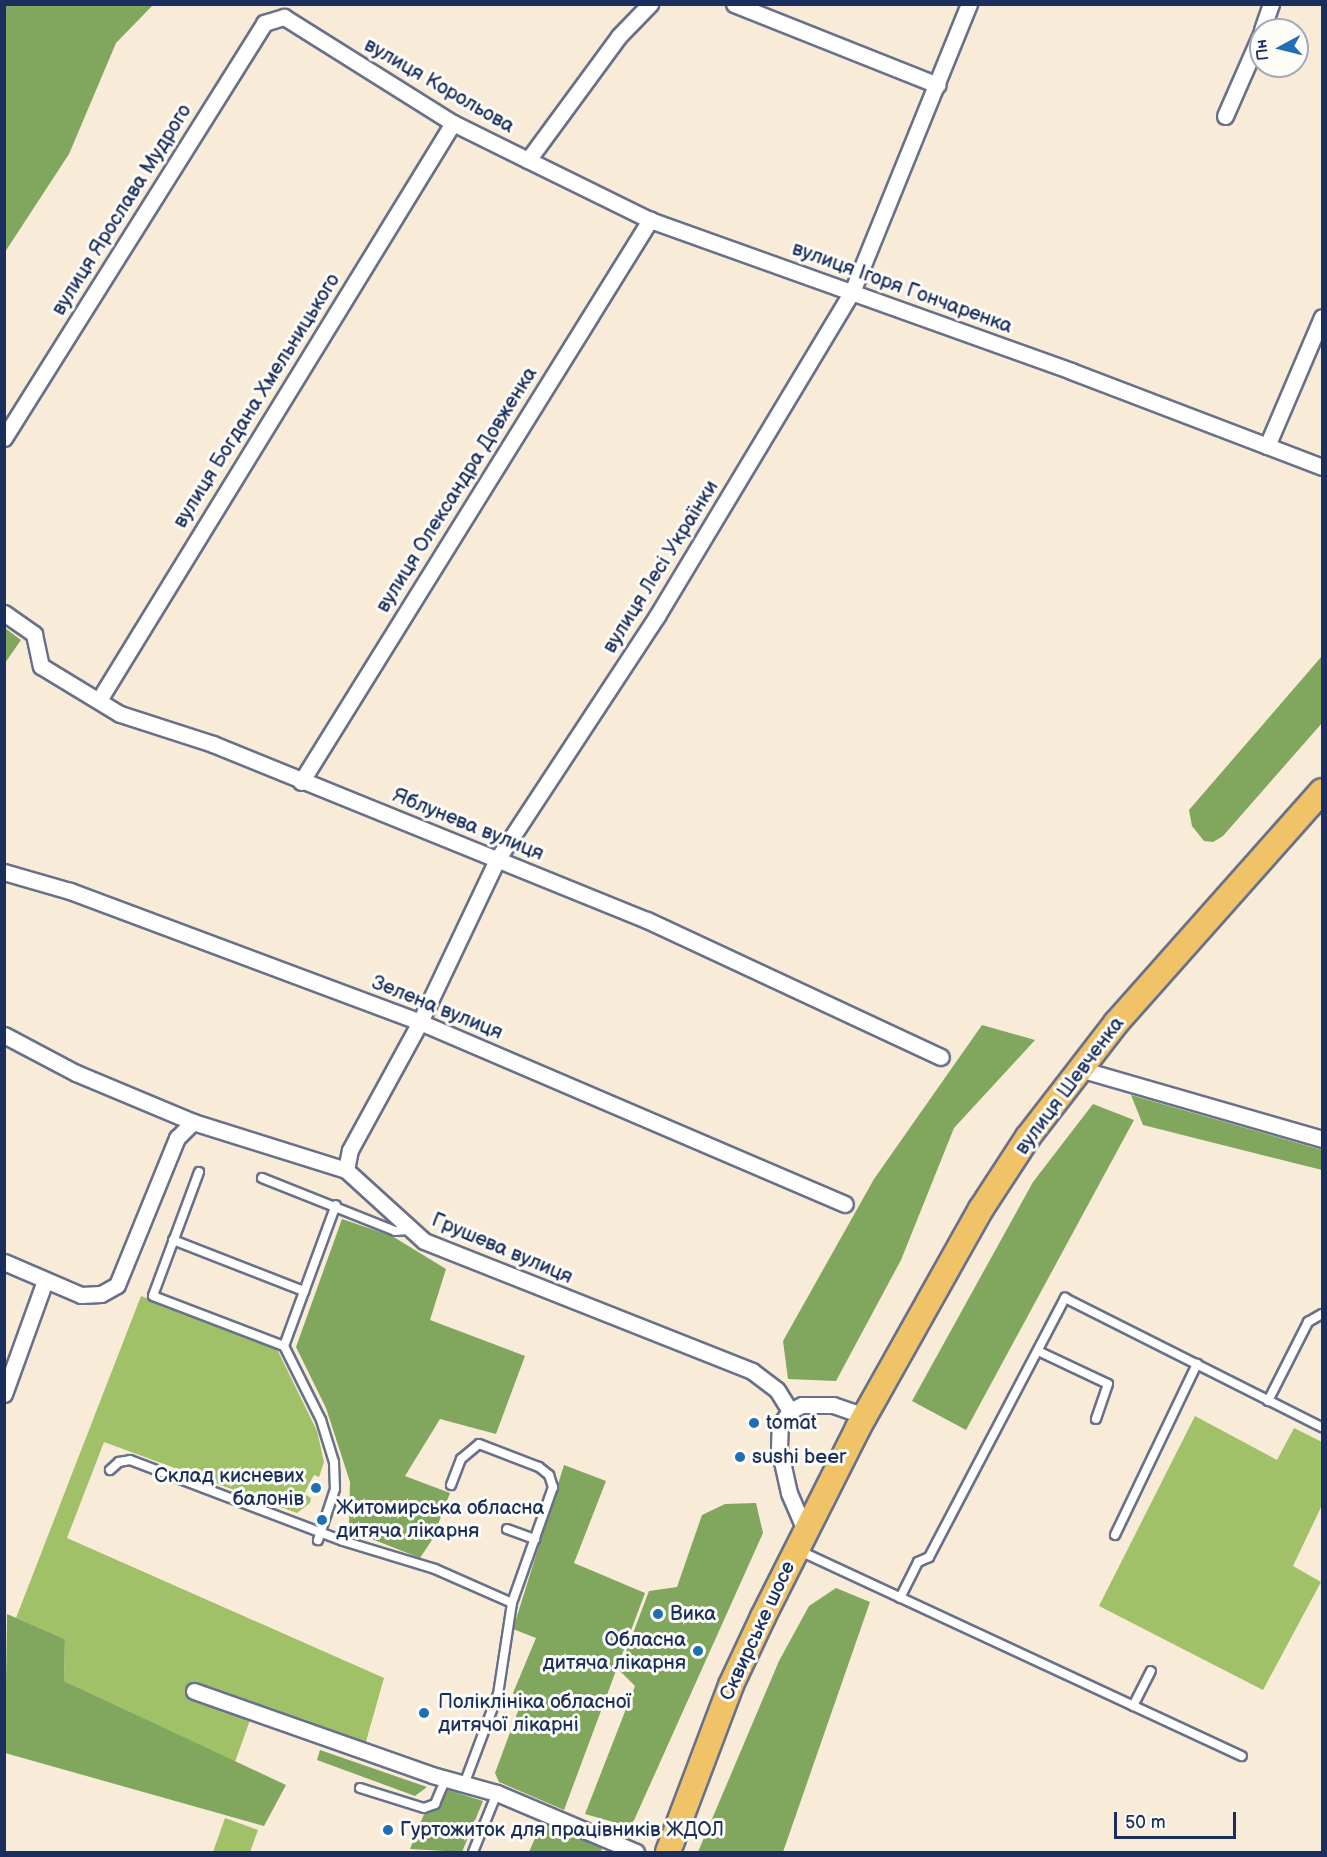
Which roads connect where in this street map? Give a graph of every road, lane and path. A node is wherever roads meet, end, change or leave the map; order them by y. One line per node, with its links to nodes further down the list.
1 (651, 4): 9 (street)
2 (734, 4): 6 (street)
3 (969, 4): 6 (street)
4 (284, 17): 8 (street, вулиця Корольова); 13 (street, вулиця Ярослава Мудрого)
5 (1249, 62): 7 (street)
6 (938, 85): 11 (street)
7 (1225, 116)
8 (453, 123): 9 (street, вулиця Корольова); 17 (street, вулиця Богдана Хмельницького)
9 (528, 160): 10 (street, вулиця Ігоря Гончаренка)
10 (650, 220): 11 (street, вулиця Ігоря Гончаренка); 18 (street, вулиця Олександра Довженка)
11 (852, 292): 14 (street, вулиця Ігоря Гончаренка); 20 (street, вулиця Лесі Українки)
12 (1323, 317): 14 (street)
13 (4, 438)
14 (1267, 446): 15 (street, вулиця Ігоря Гончаренка)
15 (1323, 467)
16 (4, 613): 17 (street, Яблунева вулиця)
17 (99, 700): 18 (street, Яблунева вулиця)
18 (301, 782): 20 (street, Яблунева вулиця)
19 (1323, 791): 25 (main road, вулиця Шевченка)
20 (498, 858): 22 (street, вулиця Лесі Українки); 24 (street, Яблунева вулиця)
21 (4, 872): 22 (street, Зелена вулиця)
22 (420, 1022): 28 (street, вулиця Лесі Українки); 31 (street, Зелена вулиця)
23 (4, 1035): 26 (street, Грушева вулиця)
24 (941, 1057)
25 (1080, 1069): 27 (street); 45 (main road, вулиця Шевченка)
26 (193, 1122): 28 (street, Грушева вулиця); 36 (street)
27 (1323, 1139)
28 (346, 1170): 33 (street, Грушева вулиця)
29 (199, 1172): 34 (lane)
30 (262, 1178): 32 (lane)
31 (845, 1204)
32 (336, 1206): 33 (lane); 37 (lane)
33 (408, 1230): 44 (street, Грушева вулиця)
34 (173, 1240): 37 (lane); 39 (lane)
35 (4, 1262): 36 (street)
36 (45, 1281): 42 (street)
37 (304, 1290): 39 (lane)
38 (1323, 1314): 43 (lane)
39 (284, 1346): 52 (lane)
40 (1038, 1351): 41 (lane); 46 (lane); 55 (lane)
41 (1197, 1364): 43 (lane); 51 (lane)
42 (4, 1394)
43 (1268, 1401): 47 (lane)
44 (790, 1411): 45 (street); 54 (street)
45 (865, 1416): 54 (main road, Сквирське шосе)
46 (1096, 1419)
47 (1323, 1427)
48 (110, 1470): 52 (lane)
49 (451, 1485): 53 (lane)
50 (507, 1529): 53 (lane)
51 (1115, 1535)
52 (319, 1536): 56 (lane)
53 (535, 1539): 56 (lane)
54 (801, 1540): 55 (lane); 67 (main road, Сквирське шосе)
55 (900, 1598): 59 (lane)
56 (513, 1603): 62 (lane)
57 (1151, 1671): 59 (lane)
58 (194, 1691): 61 (street)
59 (1133, 1706): 60 (lane)
60 (1242, 1756)
61 (446, 1778): 62 (street); 63 (lane)
62 (465, 1782): 64 (street)
63 (360, 1788)
64 (497, 1793): 65 (lane); 66 (street)
65 (474, 1852)
66 (636, 1852)
67 (668, 1852)

